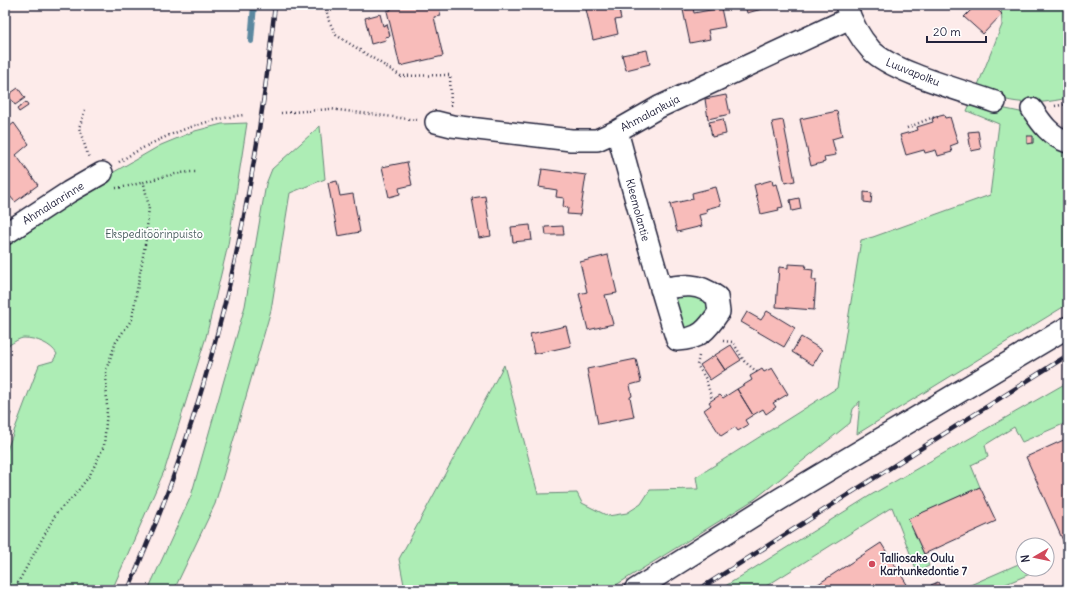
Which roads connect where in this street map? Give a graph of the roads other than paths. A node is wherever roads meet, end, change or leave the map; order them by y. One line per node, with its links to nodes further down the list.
1 (848, 11): 2 (street, Luuvapolku); 5 (street, Ahmalankuja)
2 (994, 102)
3 (1032, 109): 6 (street)
4 (444, 124): 5 (street, Ahmalankuja)
5 (617, 131): 9 (street, Kleemolantie)
6 (1068, 142)
7 (103, 180): 8 (street, Ahmalanrinne)
8 (5, 234)
9 (661, 289)
10 (1068, 327): 11 (street)
11 (635, 590)

